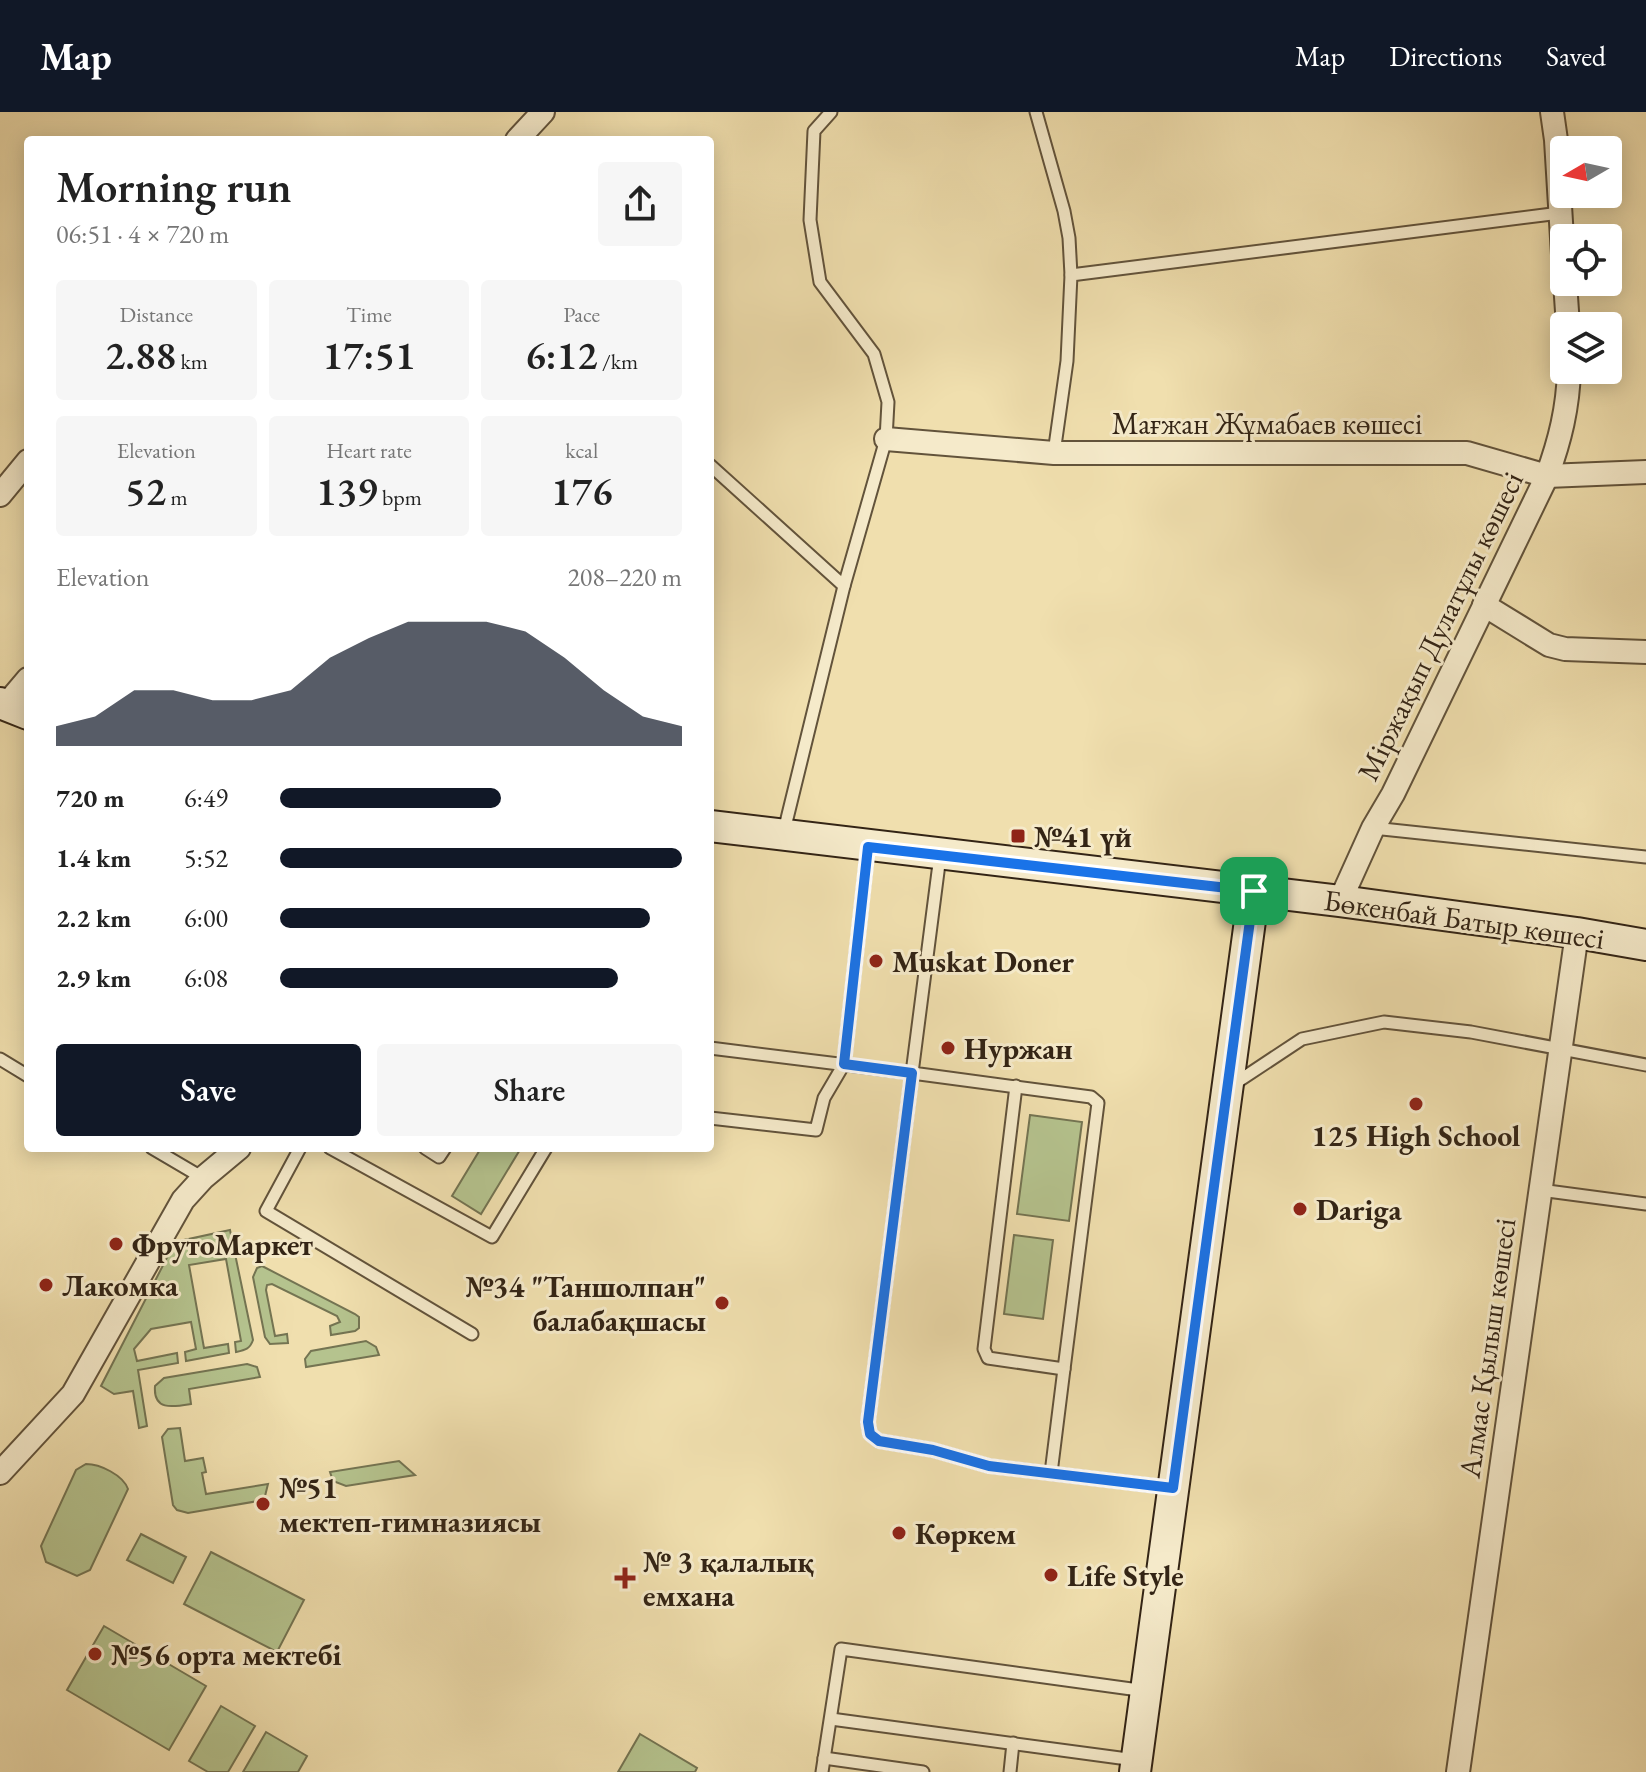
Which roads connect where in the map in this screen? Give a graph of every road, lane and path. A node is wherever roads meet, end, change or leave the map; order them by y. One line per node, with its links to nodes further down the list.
1 (543, 112): 5 (street)
2 (831, 112): 10 (lane)
3 (1036, 112): 8 (lane)
4 (1552, 112): 6 (street)
5 (521, 136)
6 (1560, 213): 7 (street); 8 (lane)
7 (1561, 224)
8 (1071, 275): 11 (lane)
9 (1569, 384): 15 (street, Міржақып Дулатұлы көшесі)
10 (886, 439): 11 (street, Мағжан Жұмабаев көшесі); 17 (lane)
11 (1054, 453): 15 (street, Мағжан Жұмабаев көшесі)
12 (24, 466): 16 (street)
13 (714, 469): 17 (lane)
14 (1646, 472): 15 (street, Мағжан Жұмабаев көшесі)
15 (1547, 476): 18 (street, Міржақып Дулатұлы көшесі)
16 (0, 495)
17 (844, 586): 24 (lane)
18 (1484, 605): 19 (street); 23 (street, Міржақып Дулатұлы көшесі)
19 (1646, 652)
20 (24, 685): 21 (street)
21 (8, 709)
22 (714, 826): 24 (main road, Бөкенбай Батыр көшесі)
23 (1373, 828): 27 (lane); 29 (street, Міржақып Дулатұлы көшесі)
24 (783, 835): 25 (main road, Бөкенбай Батыр көшесі)
25 (868, 847): 26 (main road, Бөкенбай Батыр көшесі); 35 (lane)
26 (940, 856): 28 (main road, Бөкенбай Батыр көшесі); 37 (lane)
27 (1646, 857)
28 (1254, 891): 29 (main road, Бөкенбай Батыр көшесі); 40 (main road)
29 (1340, 901): 30 (main road, Бөкенбай Батыр көшесі)
30 (1577, 933): 31 (main road, Бөкенбай Батыр көшесі); 33 (street, Алмас Қылыш көшесі)
31 (1646, 945)
32 (714, 1048): 35 (lane)
33 (1560, 1048): 36 (lane); 40 (lane); 48 (street, Алмас Қылыш көшесі)
34 (0, 1059): 38 (lane)
35 (844, 1064): 37 (lane); 41 (lane)
36 (1646, 1065)
37 (912, 1073): 39 (lane); 53 (lane)
38 (24, 1074)
39 (1016, 1086): 51 (lane); 51 (lane)
40 (1228, 1087): 54 (main road)
41 (714, 1118)
42 (159, 1152): 47 (lane)
43 (234, 1152): 47 (street)
44 (298, 1152): 50 (lane)
45 (337, 1152): 46 (lane)
46 (544, 1152)
47 (203, 1178): 52 (street)
48 (1540, 1190): 49 (lane); 63 (street, Алмас Қылыш көшесі)
49 (1646, 1204)
50 (472, 1334)
51 (1064, 1369): 53 (lane)
52 (0, 1473)
53 (1051, 1473): 54 (lane)
54 (1173, 1488): 55 (main road)
55 (1146, 1691): 56 (lane); 59 (main road)
56 (831, 1719): 57 (lane); 58 (lane)
57 (1013, 1743): 59 (lane); 62 (lane)
58 (824, 1758): 60 (lane); 61 (lane)
59 (1136, 1766)
60 (822, 1772)
61 (923, 1772)
62 (1010, 1772)
63 (1458, 1772)

